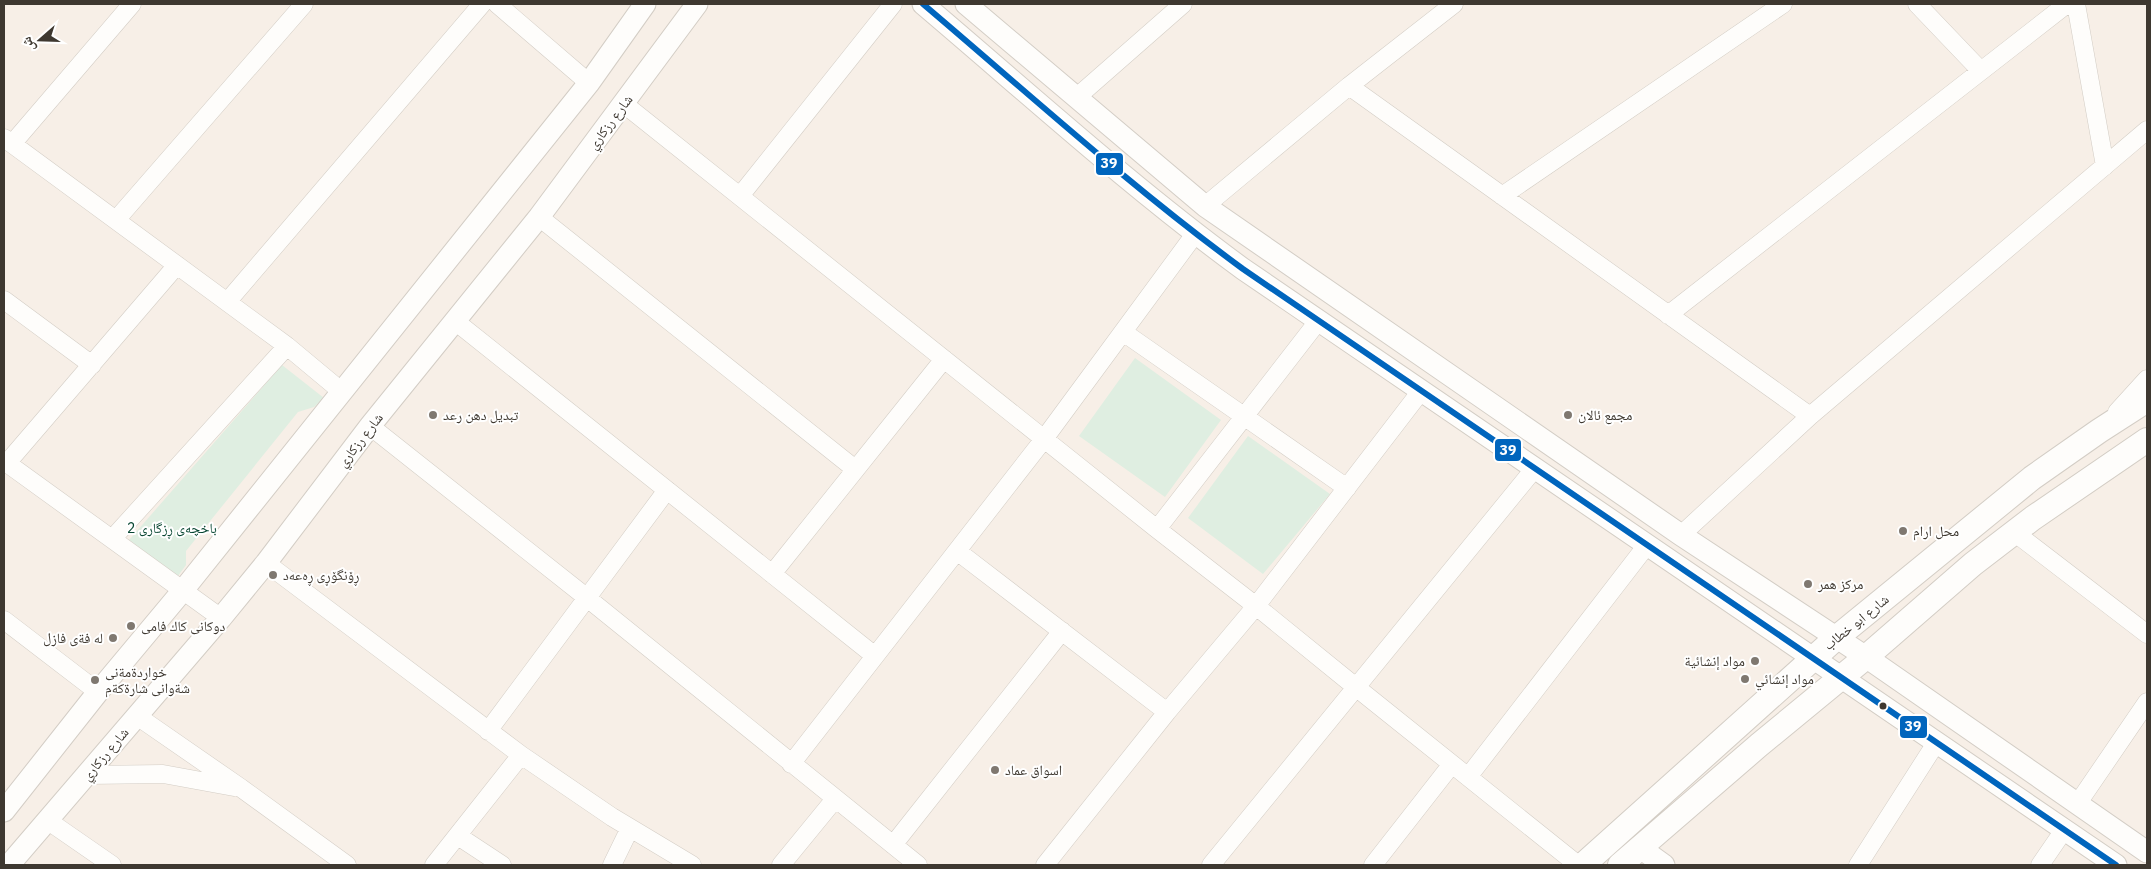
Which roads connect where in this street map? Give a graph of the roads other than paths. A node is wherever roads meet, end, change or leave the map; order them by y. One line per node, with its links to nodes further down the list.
1 (132, 4): 22 (street)
2 (304, 4): 30 (street)
3 (482, 4): 34 (street)
4 (497, 4): 17 (street)
5 (645, 4): 17 (street)
6 (697, 4): 20 (street, شارع رزكاري)
7 (894, 4): 26 (street)
8 (923, 4): 25 (street)
9 (966, 4): 19 (street)
10 (1184, 4): 19 (street)
11 (1454, 4): 18 (street)
12 (1784, 4): 27 (street)
13 (1917, 4): 16 (street)
14 (2067, 4): 16 (street)
15 (2076, 4): 24 (street)
16 (1981, 71): 35 (street)
17 (590, 83): 43 (street)
18 (1349, 86): 27 (street); 28 (street)
19 (1077, 97): 23 (street)
20 (624, 104): 26 (street); 29 (street, شارع رزكاري)
21 (2147, 130): 24 (street)
22 (8, 141): 30 (street)
23 (1138, 150): 25 (street); 28 (street)
24 (2105, 166): 47 (street)
25 (1119, 171): 31 (street)
26 (740, 196): 40 (street)
27 (1502, 196): 35 (street)
28 (1205, 206): 59 (street)
29 (539, 217): 37 (street, شارع رزكاري); 54 (street)
30 (116, 220): 32 (street)
31 (1195, 234): 36 (street); 38 (street)
32 (177, 265): 34 (street); 41 (street)
33 (4, 300): 41 (street)
34 (227, 302): 39 (street)
35 (1668, 315): 47 (street)
36 (1319, 320): 44 (street); 46 (street)
37 (455, 322): 48 (street, شارع رزكاري); 56 (street)
38 (1123, 332): 46 (street); 50 (street)
39 (287, 346): 43 (street); 60 (street)
40 (944, 359): 50 (street); 54 (street)
41 (92, 365): 52 (street)
42 (2147, 379): 49 (street)
43 (341, 391): 65 (street)
44 (1421, 391): 53 (street); 55 (street)
45 (2147, 400): 49 (main road, شارع ابو خطاب)
46 (1244, 416): 55 (street); 57 (street)
47 (1810, 416): 59 (street)
48 (370, 426): 63 (street, شارع رزكاري); 66 (street)
49 (2099, 431): 72 (main road, شارع ابو خطاب)
50 (1044, 439): 57 (street); 62 (street)
51 (2147, 440): 58 (main road)
52 (5, 462): 60 (street)
53 (1535, 468): 61 (street); 77 (street)
54 (855, 469): 64 (street)
55 (1347, 488): 67 (street)
56 (667, 490): 64 (street); 66 (street)
57 (1157, 529): 67 (street)
58 (2014, 532): 70 (street); 74 (main road)
59 (1680, 535): 72 (street)
60 (113, 538): 65 (street)
61 (1647, 545): 75 (street); 88 (street)
62 (957, 551): 71 (street); 73 (street)
63 (266, 563): 68 (street, شارع رزكاري); 82 (street)
64 (772, 574): 73 (street)
65 (184, 589): 68 (street); 78 (street)
66 (586, 598): 82 (street); 85 (street)
67 (1256, 606): 77 (street); 80 (street)
68 (221, 618): 81 (street, شارع رزكاري)
69 (4, 620): 78 (street)
70 (2144, 626)
71 (1062, 631): 80 (street); 97 (street)
72 (1836, 638): 74 (street); 75 (main road, شارع ابو خطاب)
73 (875, 656): 85 (street)
74 (1866, 657): 76 (main road); 91 (street)
75 (1812, 659): 76 (street); 113 (main road, شارع ابو خطاب)
76 (1839, 677): 83 (street); 98 (main road)
77 (1356, 688): 86 (street); 110 (street)
78 (98, 692): 92 (street)
79 (2147, 702): 91 (street)
80 (1167, 712): 109 (street)
81 (137, 716): 87 (street, شارع رزكاري); 89 (street)
82 (488, 731): 84 (street)
83 (1936, 743): 95 (street); 116 (street)
84 (521, 755): 94 (street); 96 (street)
85 (791, 764): 90 (street)
86 (1452, 764): 88 (street); 111 (street)
87 (88, 775): 89 (street); 93 (street, شارع رزكاري)
88 (1468, 777): 112 (street)
89 (241, 788): 102 (street)
90 (835, 799): 97 (street); 107 (street)
91 (2078, 803): 99 (street)
92 (6, 805)
93 (47, 820): 100 (street, شارع رزكاري); 101 (street)
94 (630, 828): 105 (street); 106 (street)
95 (2064, 830): 117 (street); 118 (street)
96 (458, 836): 103 (street); 104 (street)
97 (893, 845): 108 (street)
98 (1639, 847): 114 (main road); 115 (street)
99 (2147, 852)
100 (9, 865)
101 (112, 865)
102 (347, 865)
103 (434, 865)
104 (502, 865)
105 (612, 865)
106 (692, 865)
107 (781, 865)
108 (918, 865)
109 (1045, 865)
110 (1211, 865)
111 (1373, 865)
112 (1578, 865)
113 (1583, 865)
114 (1620, 865)
115 (1664, 865)
116 (1858, 865)
117 (2040, 865)
118 (2116, 865)

